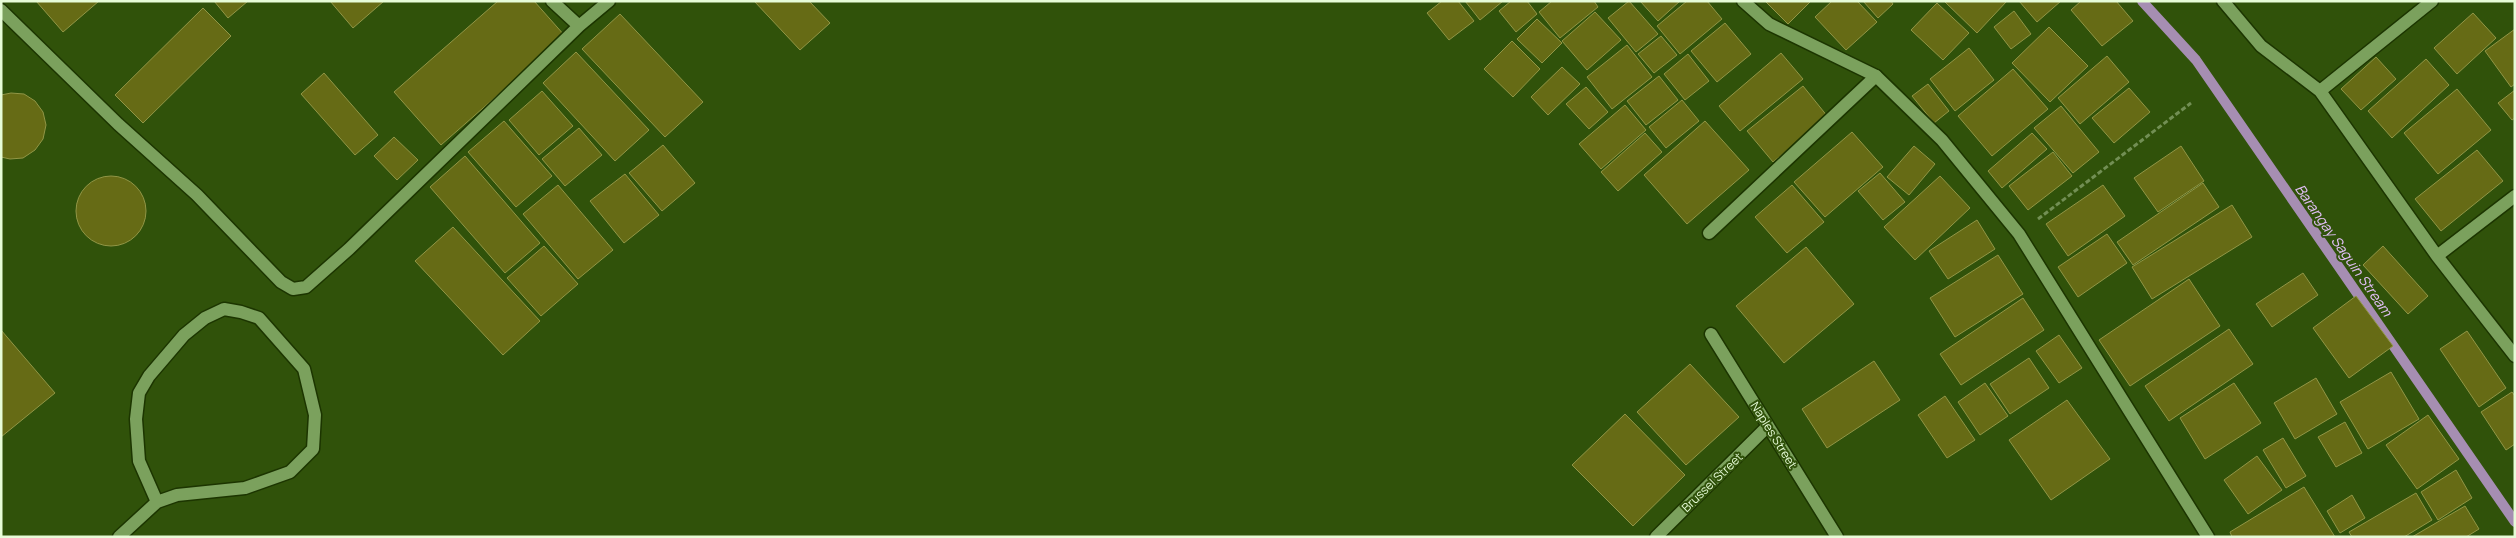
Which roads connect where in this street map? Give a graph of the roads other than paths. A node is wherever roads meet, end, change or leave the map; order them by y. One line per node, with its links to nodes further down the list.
1 (552, 1): 7 (street)
2 (608, 1): 7 (street)
3 (1743, 1): 8 (street)
4 (2224, 1): 9 (street)
5 (2432, 1): 9 (street)
6 (1, 10): 7 (street)
7 (579, 26)
8 (1876, 76): 11 (street); 20 (street)
9 (2320, 91): 12 (street)
10 (2515, 196): 12 (street)
11 (1709, 233)
12 (2437, 256): 14 (street)
13 (1711, 334): 15 (street, Naples Street)
14 (2515, 356)
15 (1768, 426): 18 (street, Brussel Street); 19 (street, Naples Street)
16 (158, 502): 16 (street); 17 (street)
17 (119, 537)
18 (1656, 537)
19 (1837, 537)
20 (2208, 537)

